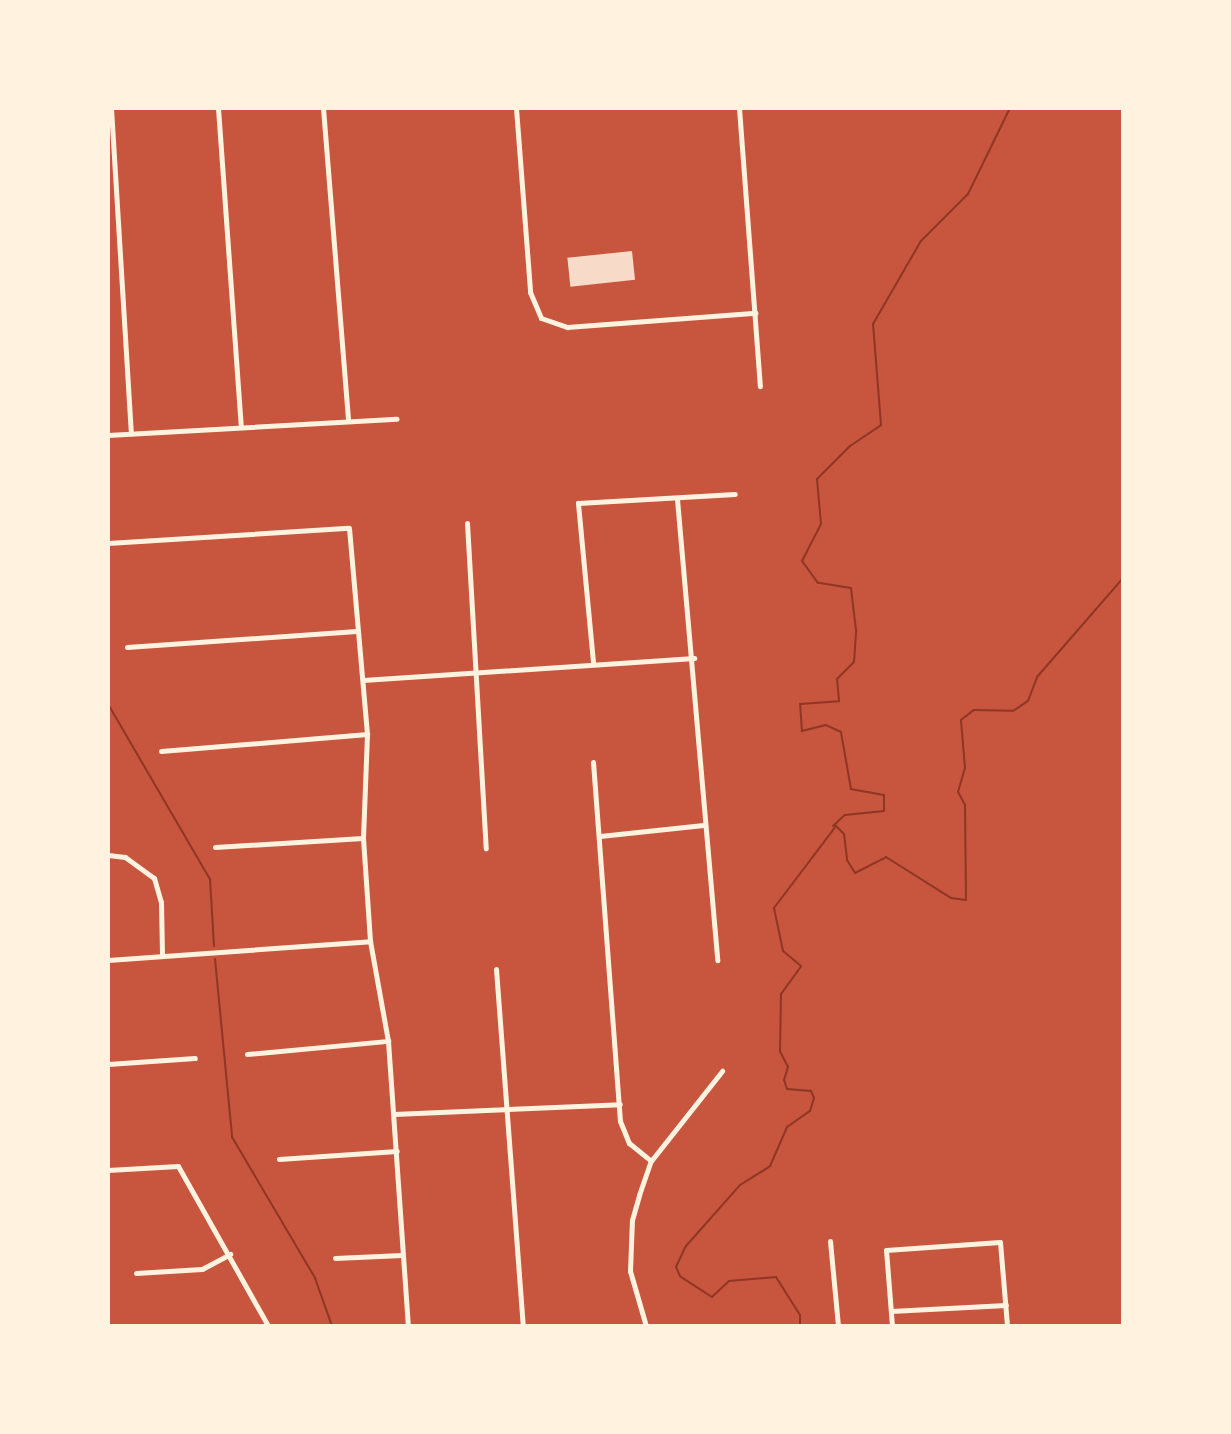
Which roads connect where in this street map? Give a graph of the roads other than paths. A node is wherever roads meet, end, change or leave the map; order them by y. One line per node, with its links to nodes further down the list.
1 (111, 108): 6 (street)
2 (218, 108): 11 (street)
3 (323, 108): 10 (street)
4 (516, 108): 7 (street)
5 (739, 108): 7 (street)
6 (111, 162): 12 (street)
7 (755, 313): 8 (street)
8 (760, 386)
9 (397, 419): 10 (street)
10 (348, 420): 11 (street)
11 (241, 425): 12 (street)
12 (131, 433): 13 (street)
13 (108, 435)
14 (735, 494): 15 (street)
15 (677, 499): 20 (street); 21 (street)
16 (467, 523): 22 (street)
17 (108, 543): 18 (street)
18 (356, 631): 19 (street); 23 (street)
19 (127, 647)
20 (694, 658): 21 (street); 27 (street)
21 (593, 662): 22 (street)
22 (476, 675): 23 (street); 31 (street)
23 (363, 680): 24 (street)
24 (367, 734): 25 (street); 29 (street)
25 (161, 751)
26 (593, 762): 28 (street)
27 (703, 825): 28 (street); 36 (street)
28 (600, 836): 43 (street)
29 (363, 838): 30 (street); 33 (street)
30 (215, 847)
31 (486, 848)
32 (108, 855): 34 (street)
33 (370, 941): 34 (street); 38 (street)
34 (162, 956): 35 (street)
35 (108, 960)
36 (717, 960)
37 (496, 969): 44 (street)
38 (388, 1041): 39 (street); 45 (street)
39 (247, 1054)
40 (195, 1058): 41 (street)
41 (108, 1064)
42 (722, 1071): 48 (street)
43 (620, 1104): 44 (street); 48 (street)
44 (507, 1107): 45 (street); 59 (street)
45 (394, 1114): 46 (street)
46 (397, 1151): 47 (street); 52 (street)
47 (279, 1159)
48 (651, 1161): 60 (street)
49 (108, 1170): 51 (street)
50 (830, 1241): 61 (street)
51 (230, 1254): 54 (street); 57 (street)
52 (402, 1255): 53 (street); 58 (street)
53 (335, 1258)
54 (136, 1273)
55 (1006, 1305): 56 (street); 56 (street); 63 (street)
56 (891, 1311): 62 (street)
57 (268, 1326)
58 (408, 1326)
59 (523, 1326)
60 (646, 1326)
61 (838, 1326)
62 (892, 1326)
63 (1007, 1326)

